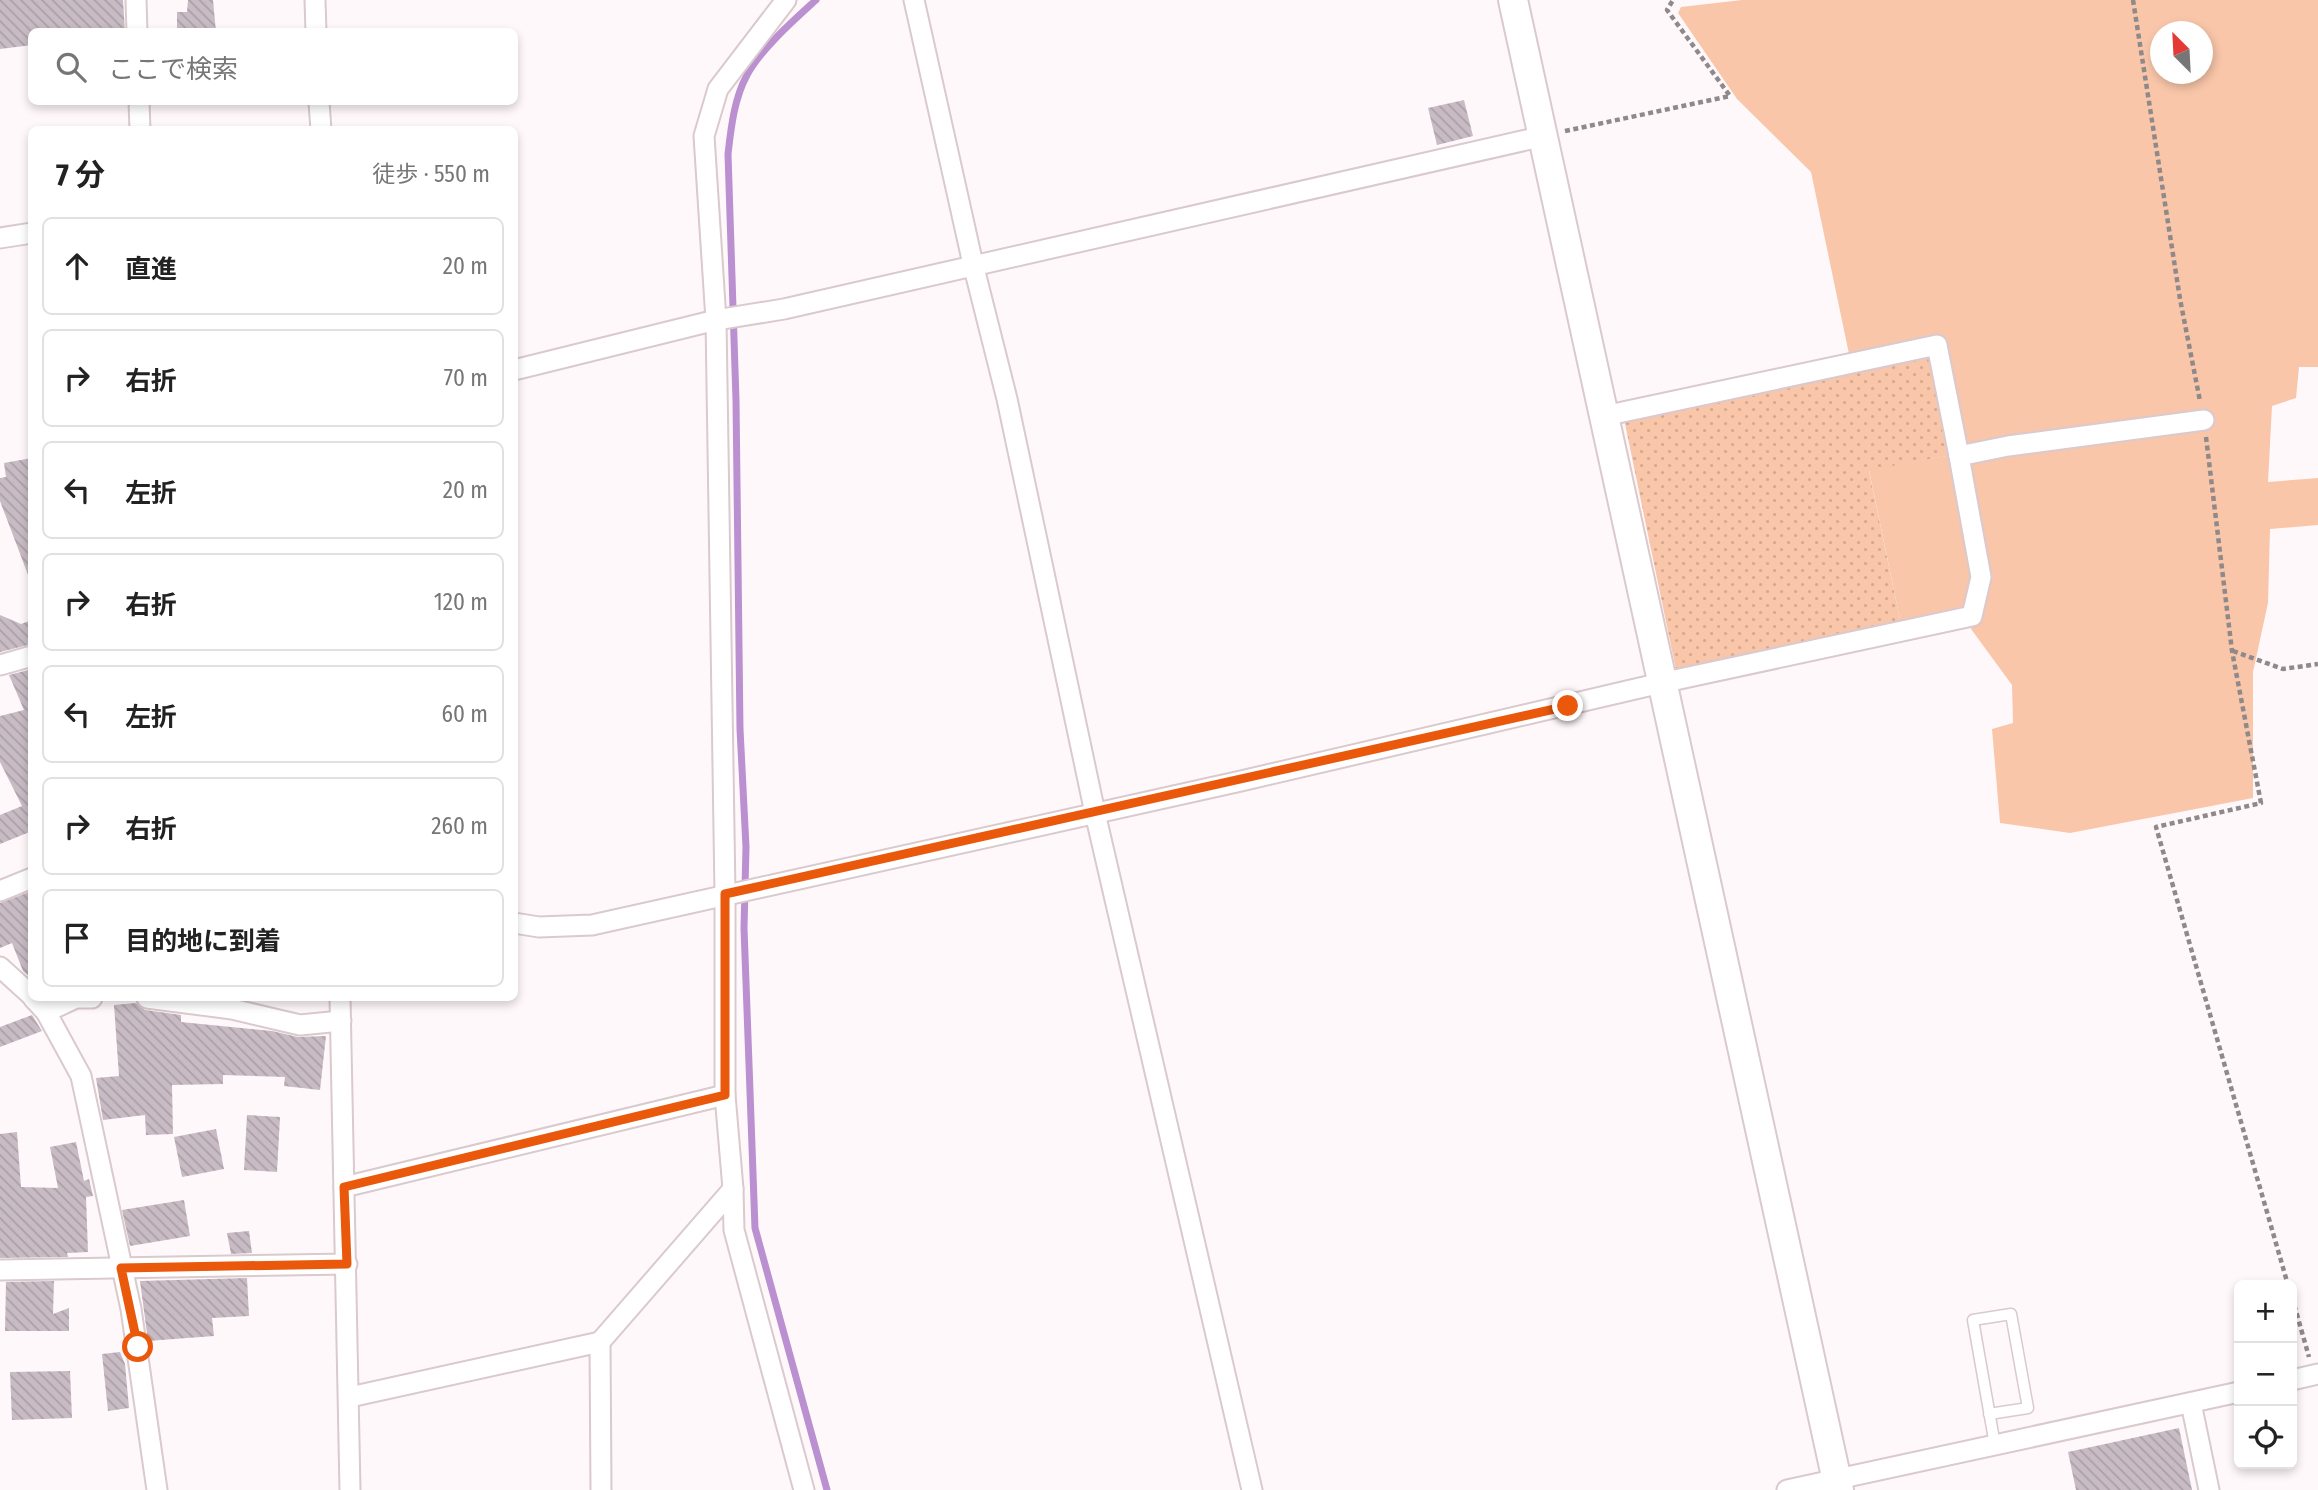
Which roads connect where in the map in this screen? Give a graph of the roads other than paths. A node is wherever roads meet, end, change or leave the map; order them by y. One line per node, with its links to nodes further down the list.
1 (136, 0): 6 (street)
2 (314, 0): 7 (street)
3 (786, 0): 16 (street)
4 (914, 0): 15 (street)
5 (1513, 0): 12 (street)
6 (137, 28)
7 (316, 28)
8 (139, 105): 10 (street)
9 (319, 105): 11 (street)
10 (140, 126)
11 (321, 126)
12 (1544, 136): 15 (street); 18 (street)
13 (28, 234): 14 (street)
14 (0, 238)
15 (973, 264): 16 (street); 24 (street)
16 (716, 320): 17 (street); 27 (street)
17 (518, 369)
18 (1604, 416): 20 (street); 23 (street)
19 (2204, 420): 20 (street)
20 (1959, 456): 23 (street)
21 (28, 657): 22 (street)
22 (0, 665)
23 (1661, 683): 24 (street); 49 (street)
24 (1095, 813): 27 (street); 54 (street)
25 (28, 880): 26 (street)
26 (0, 891)
27 (725, 894): 28 (street); 35 (street)
28 (518, 924)
29 (0, 967): 30 (street)
30 (28, 993)
31 (170, 1001): 34 (street)
32 (340, 1001): 34 (street)
33 (37, 1002): 39 (street)
34 (341, 1021): 36 (street)
35 (725, 1095): 36 (street); 37 (street)
36 (344, 1187): 38 (street)
37 (733, 1189): 41 (street); 53 (street)
38 (347, 1264): 39 (street); 45 (street)
39 (121, 1268): 40 (street); 50 (street)
40 (0, 1270)
41 (600, 1342): 45 (street); 52 (street)
42 (2316, 1375): 43 (street)
43 (2297, 1379)
44 (2234, 1393): 46 (street)
45 (349, 1397): 51 (street)
46 (2191, 1403): 48 (street); 56 (street)
47 (1989, 1414): 47 (lane); 48 (lane)
48 (1994, 1445): 49 (street)
49 (1838, 1484): 55 (street)
50 (157, 1490)
51 (350, 1490)
52 (601, 1490)
53 (804, 1490)
54 (1252, 1490)
55 (1787, 1490)
56 (2209, 1490)

